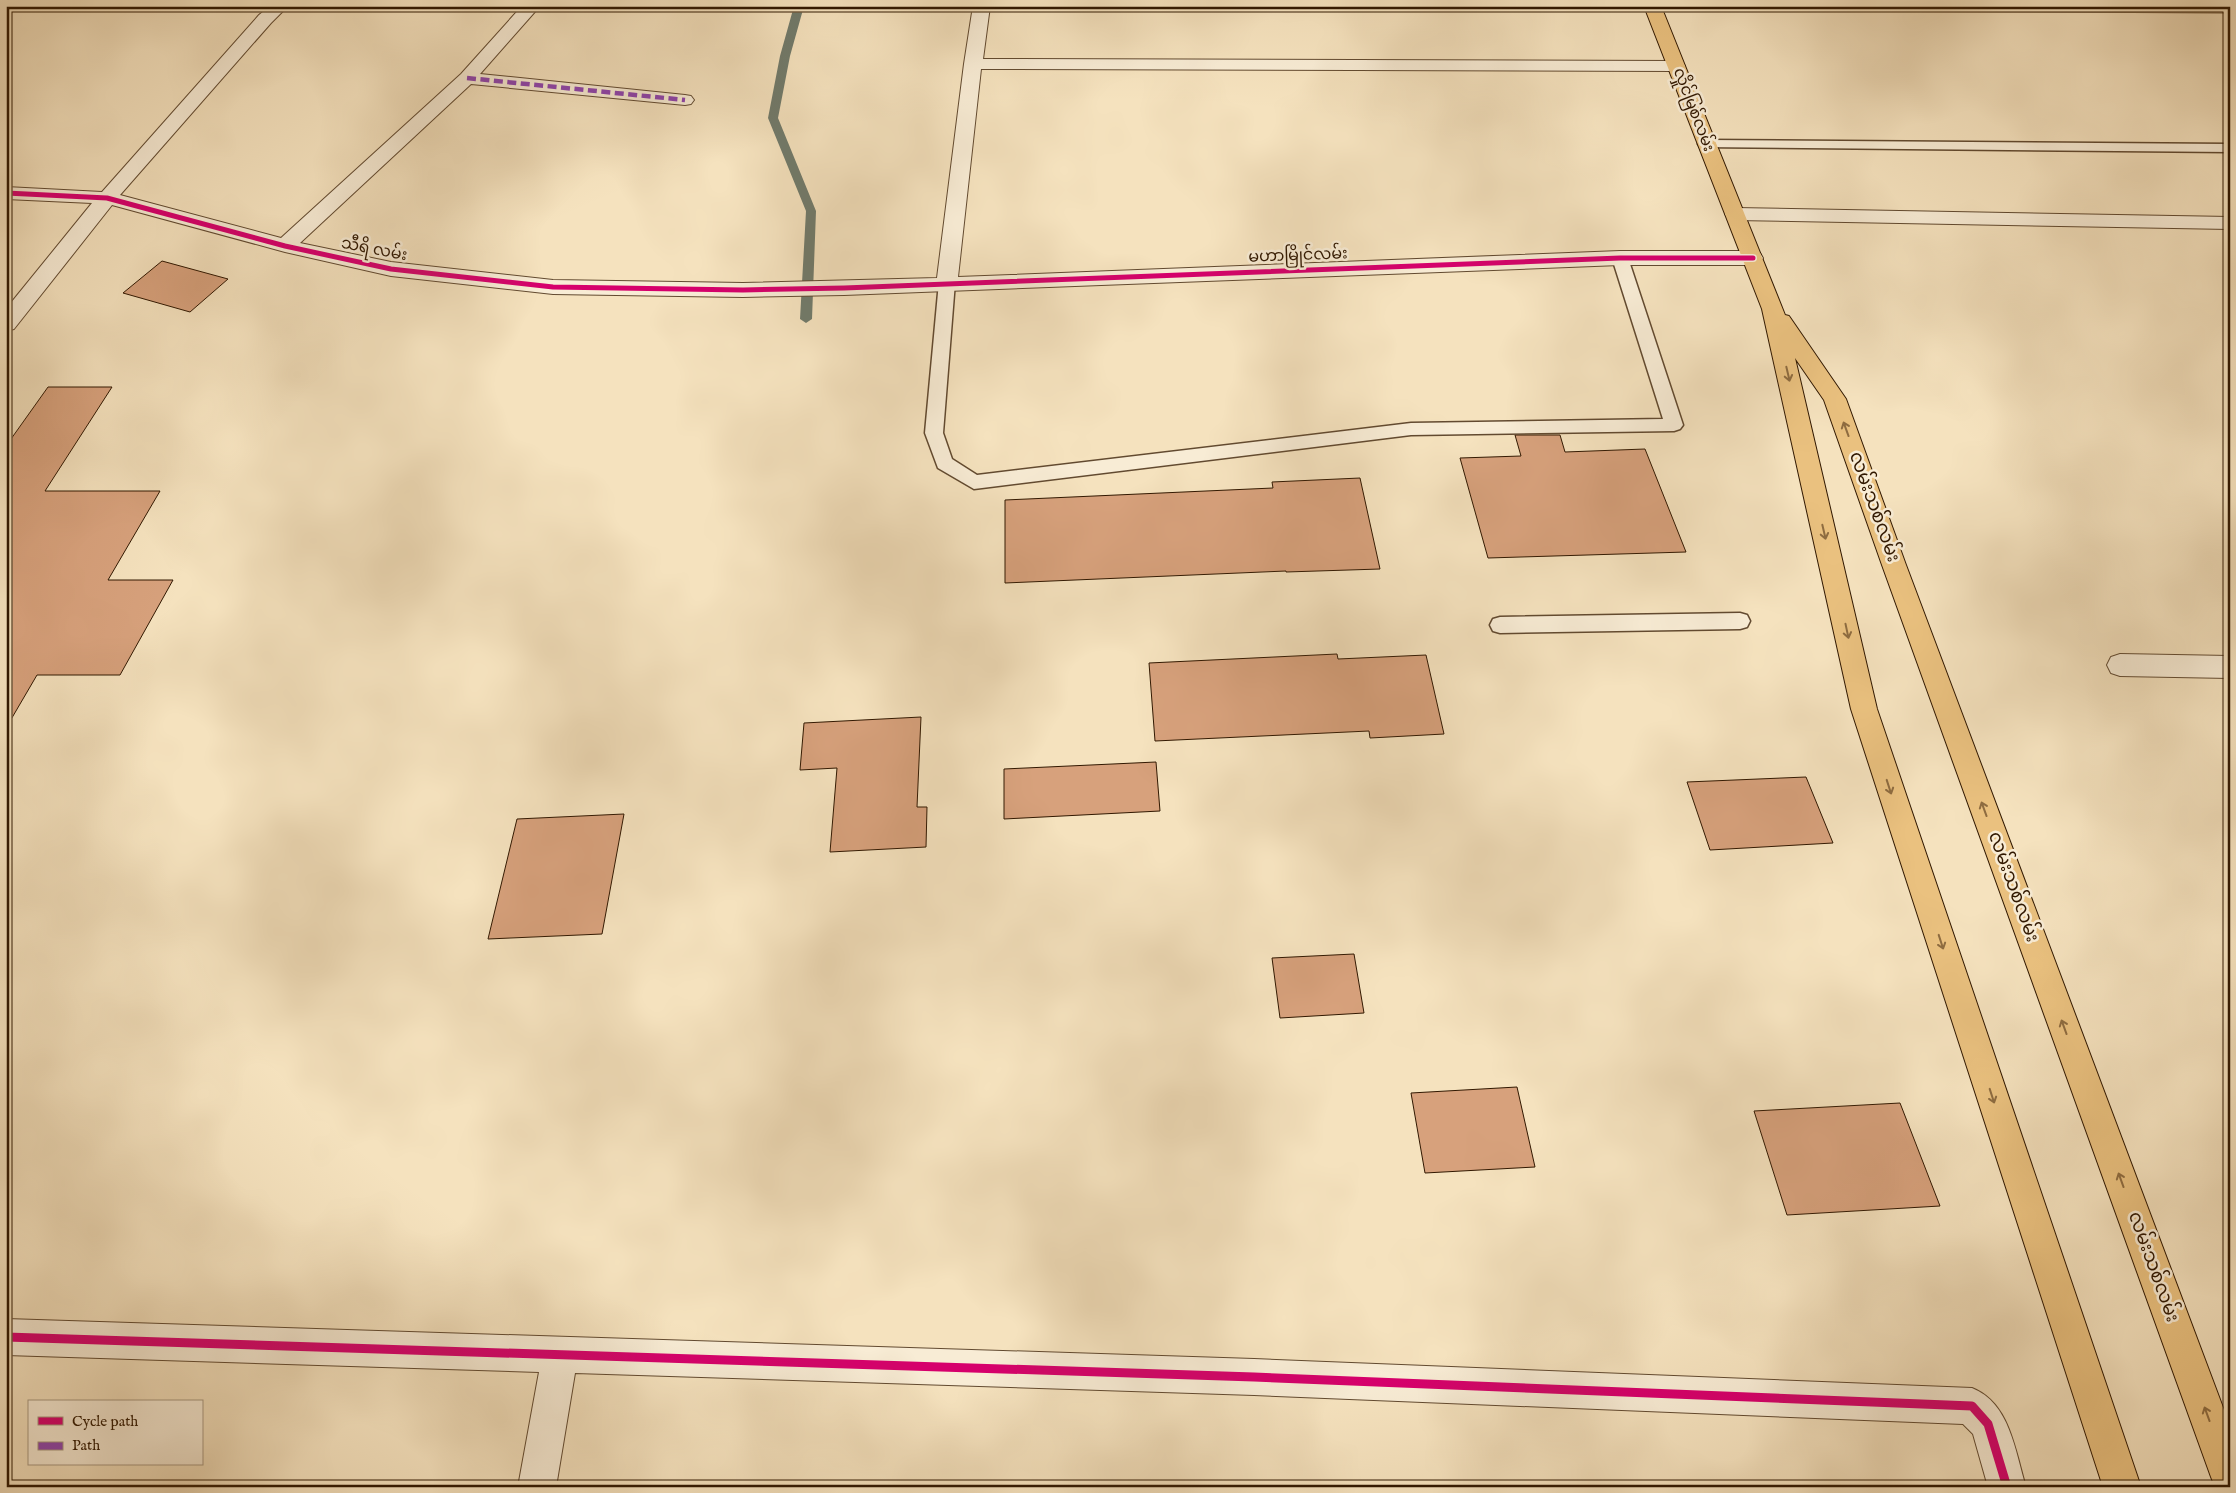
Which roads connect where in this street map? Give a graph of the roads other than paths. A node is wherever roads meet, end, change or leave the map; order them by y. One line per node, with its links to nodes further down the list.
1 (280, 6): 14 (street)
2 (532, 6): 9 (street)
3 (982, 6): 7 (street)
4 (1652, 6): 8 (main road, လှိုင်မြစ်လမ်း)
5 (1798, 6): 6 (lane)
6 (2229, 8)
7 (973, 64): 8 (street); 20 (street)
8 (1676, 66): 11 (main road, လှိုင်မြစ်လမ်း)
9 (467, 78): 10 (street); 17 (street)
10 (686, 100)
11 (1705, 144): 12 (lane); 15 (main road, လှိုင်မြစ်လမ်း)
12 (2230, 148)
13 (6, 193): 14 (street, သီရိ လမ်း)
14 (107, 198): 17 (street, သီရိ လမ်း); 23 (street)
15 (1735, 214): 16 (street); 19 (main road, လမ်းသစ်လမ်း)
16 (2230, 223)
17 (285, 246): 21 (street, သီရိ လမ်း)
18 (1620, 258): 19 (street, မဟာမြိုင်လမ်း); 20 (street, မဟာမြိုင်လမ်း); 20 (lane)
19 (1753, 258): 22 (main road, လမ်းသစ်လမ်း)
20 (946, 282): 21 (street, မဟာမြိုင်လမ်း)
21 (844, 288)
22 (1773, 309): 30 (main road, လမ်းသစ်လမ်း, one-way to 22); 33 (main road, လမ်းသစ်လမ်း, one-way to 33)
23 (6, 324)
24 (1740, 621): 25 (lane)
25 (1500, 625)
26 (2120, 665): 27 (street)
27 (2230, 667)
28 (6, 1337): 29 (street)
29 (560, 1355): 31 (street); 32 (street)
30 (2230, 1477)
31 (537, 1487)
32 (2008, 1487)
33 (2122, 1487)

